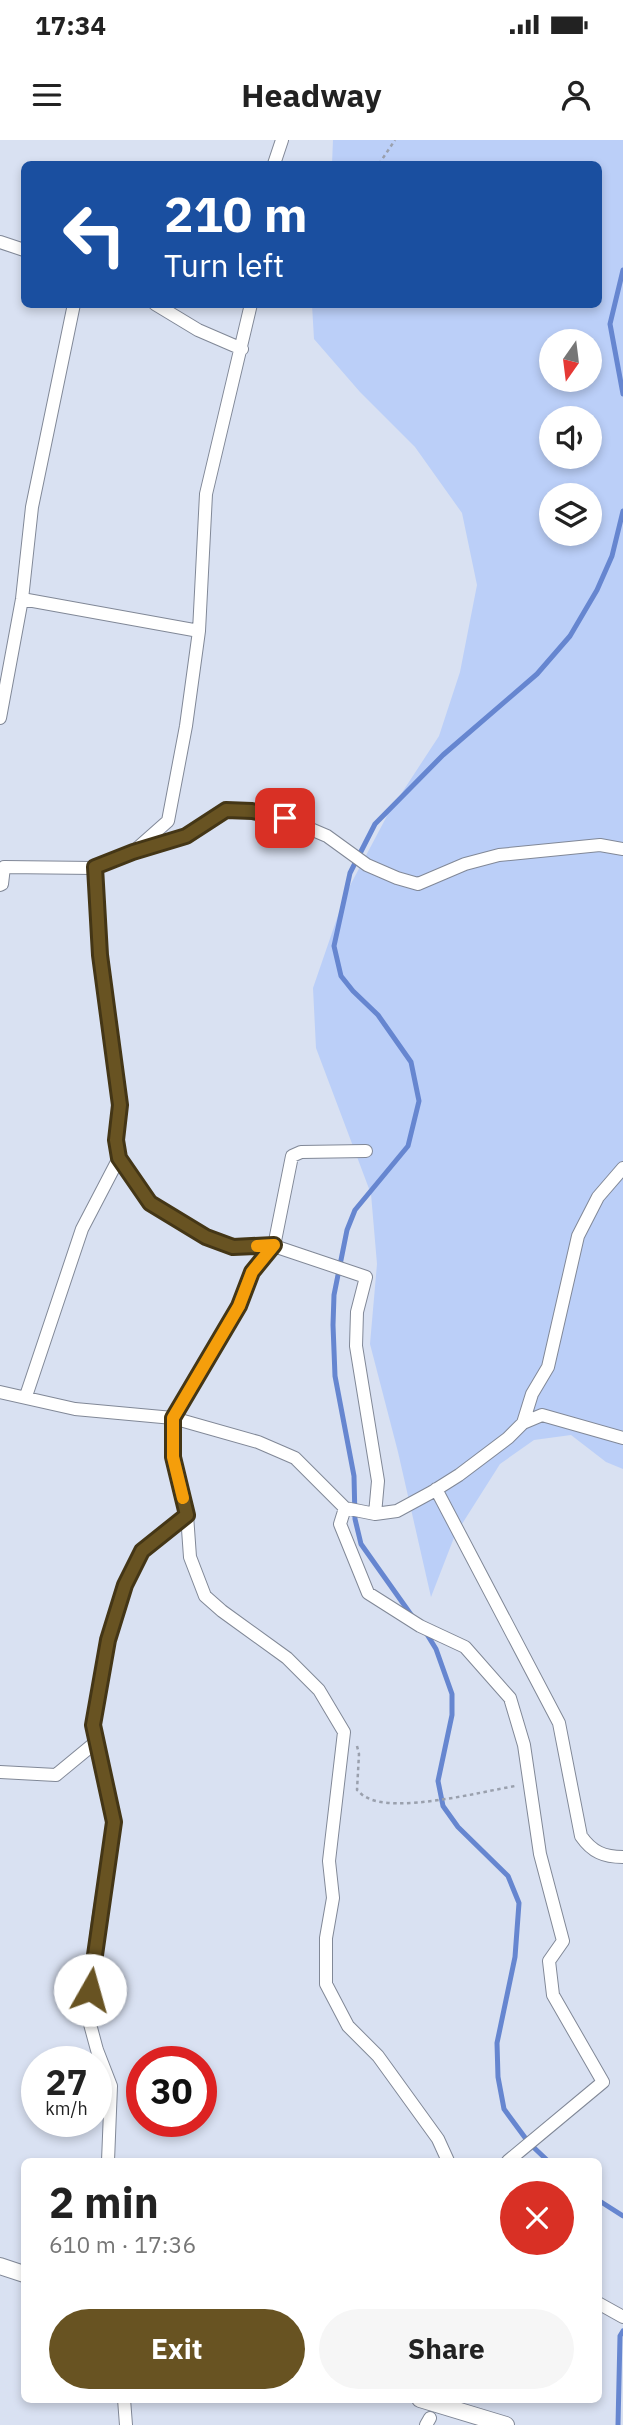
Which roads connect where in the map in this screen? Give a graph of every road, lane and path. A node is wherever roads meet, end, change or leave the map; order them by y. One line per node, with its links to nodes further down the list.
1 (282, 140): 3 (street)
2 (395, 140): 4 (path)
3 (275, 161)
4 (381, 161)
5 (0, 242): 6 (street)
6 (21, 249)
7 (73, 308): 11 (street)
8 (162, 308): 10 (street)
9 (250, 308): 10 (street)
10 (242, 349): 12 (street)
11 (22, 599): 12 (street); 13 (street)
12 (199, 631): 15 (street)
13 (0, 718)
14 (623, 849): 15 (street)
15 (133, 852): 17 (street)
16 (2, 861): 17 (street); 18 (street)
17 (95, 867): 20 (street)
18 (0, 885)
19 (366, 1151): 22 (street)
20 (119, 1158): 22 (street); 24 (street)
21 (623, 1168): 26 (street)
22 (274, 1245): 25 (street); 30 (street)
23 (0, 1392): 24 (street)
24 (26, 1396): 25 (street)
25 (173, 1418): 29 (street); 31 (street)
26 (523, 1423): 27 (street); 28 (street)
27 (623, 1438)
28 (436, 1489): 30 (street); 36 (street)
29 (345, 1507): 30 (street); 35 (street)
30 (375, 1514)
31 (187, 1515): 32 (street); 33 (street)
32 (344, 1732): 35 (path); 38 (street)
33 (96, 1742): 34 (street); 37 (street)
34 (0, 1772)
35 (528, 1784): 39 (street)
36 (623, 1857)
37 (108, 2158)
38 (447, 2158)
39 (512, 2158)
40 (0, 2266): 41 (street)
41 (21, 2273)
42 (602, 2305): 43 (street)
43 (623, 2317)
44 (124, 2403): 46 (street)
45 (433, 2403): 47 (street)
46 (126, 2425)
47 (506, 2425)

